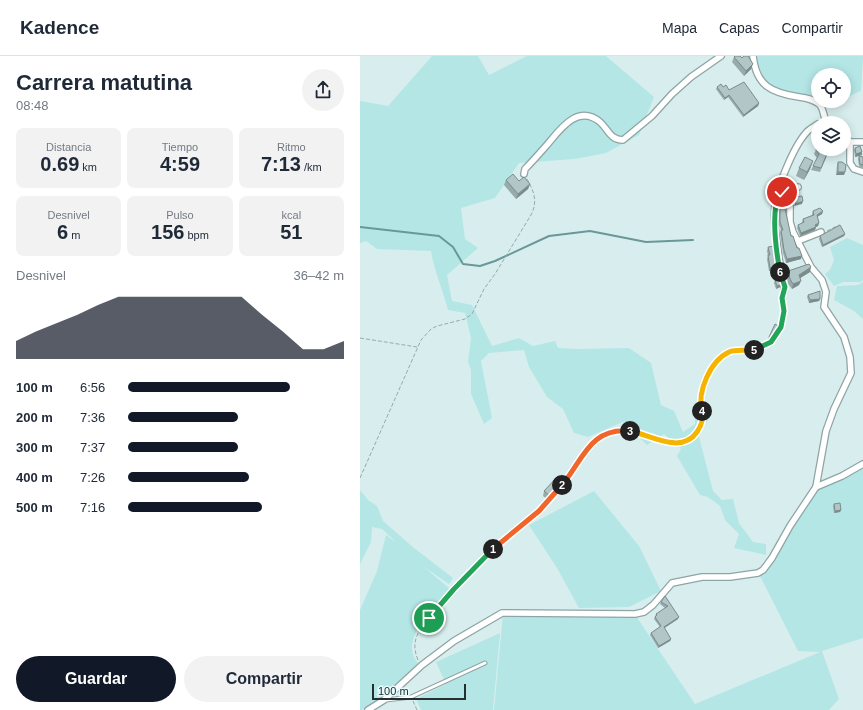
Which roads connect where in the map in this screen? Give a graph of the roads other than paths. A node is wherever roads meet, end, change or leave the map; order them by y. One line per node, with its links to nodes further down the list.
1 (721, 56): 9 (street)
2 (753, 56): 3 (street)
3 (824, 116)
4 (811, 128): 11 (street)
5 (851, 142): 6 (street)
6 (863, 142)
7 (850, 156): 8 (street)
8 (863, 172)
9 (524, 174)
10 (798, 186): 11 (street)
11 (781, 191): 13 (street); 14 (street)
12 (821, 232): 13 (street)
13 (798, 241): 16 (street)
14 (784, 291)
15 (863, 464): 16 (street)
16 (816, 487): 18 (street)
17 (485, 664): 18 (lane)
18 (384, 700): 19 (street)
19 (368, 710)

